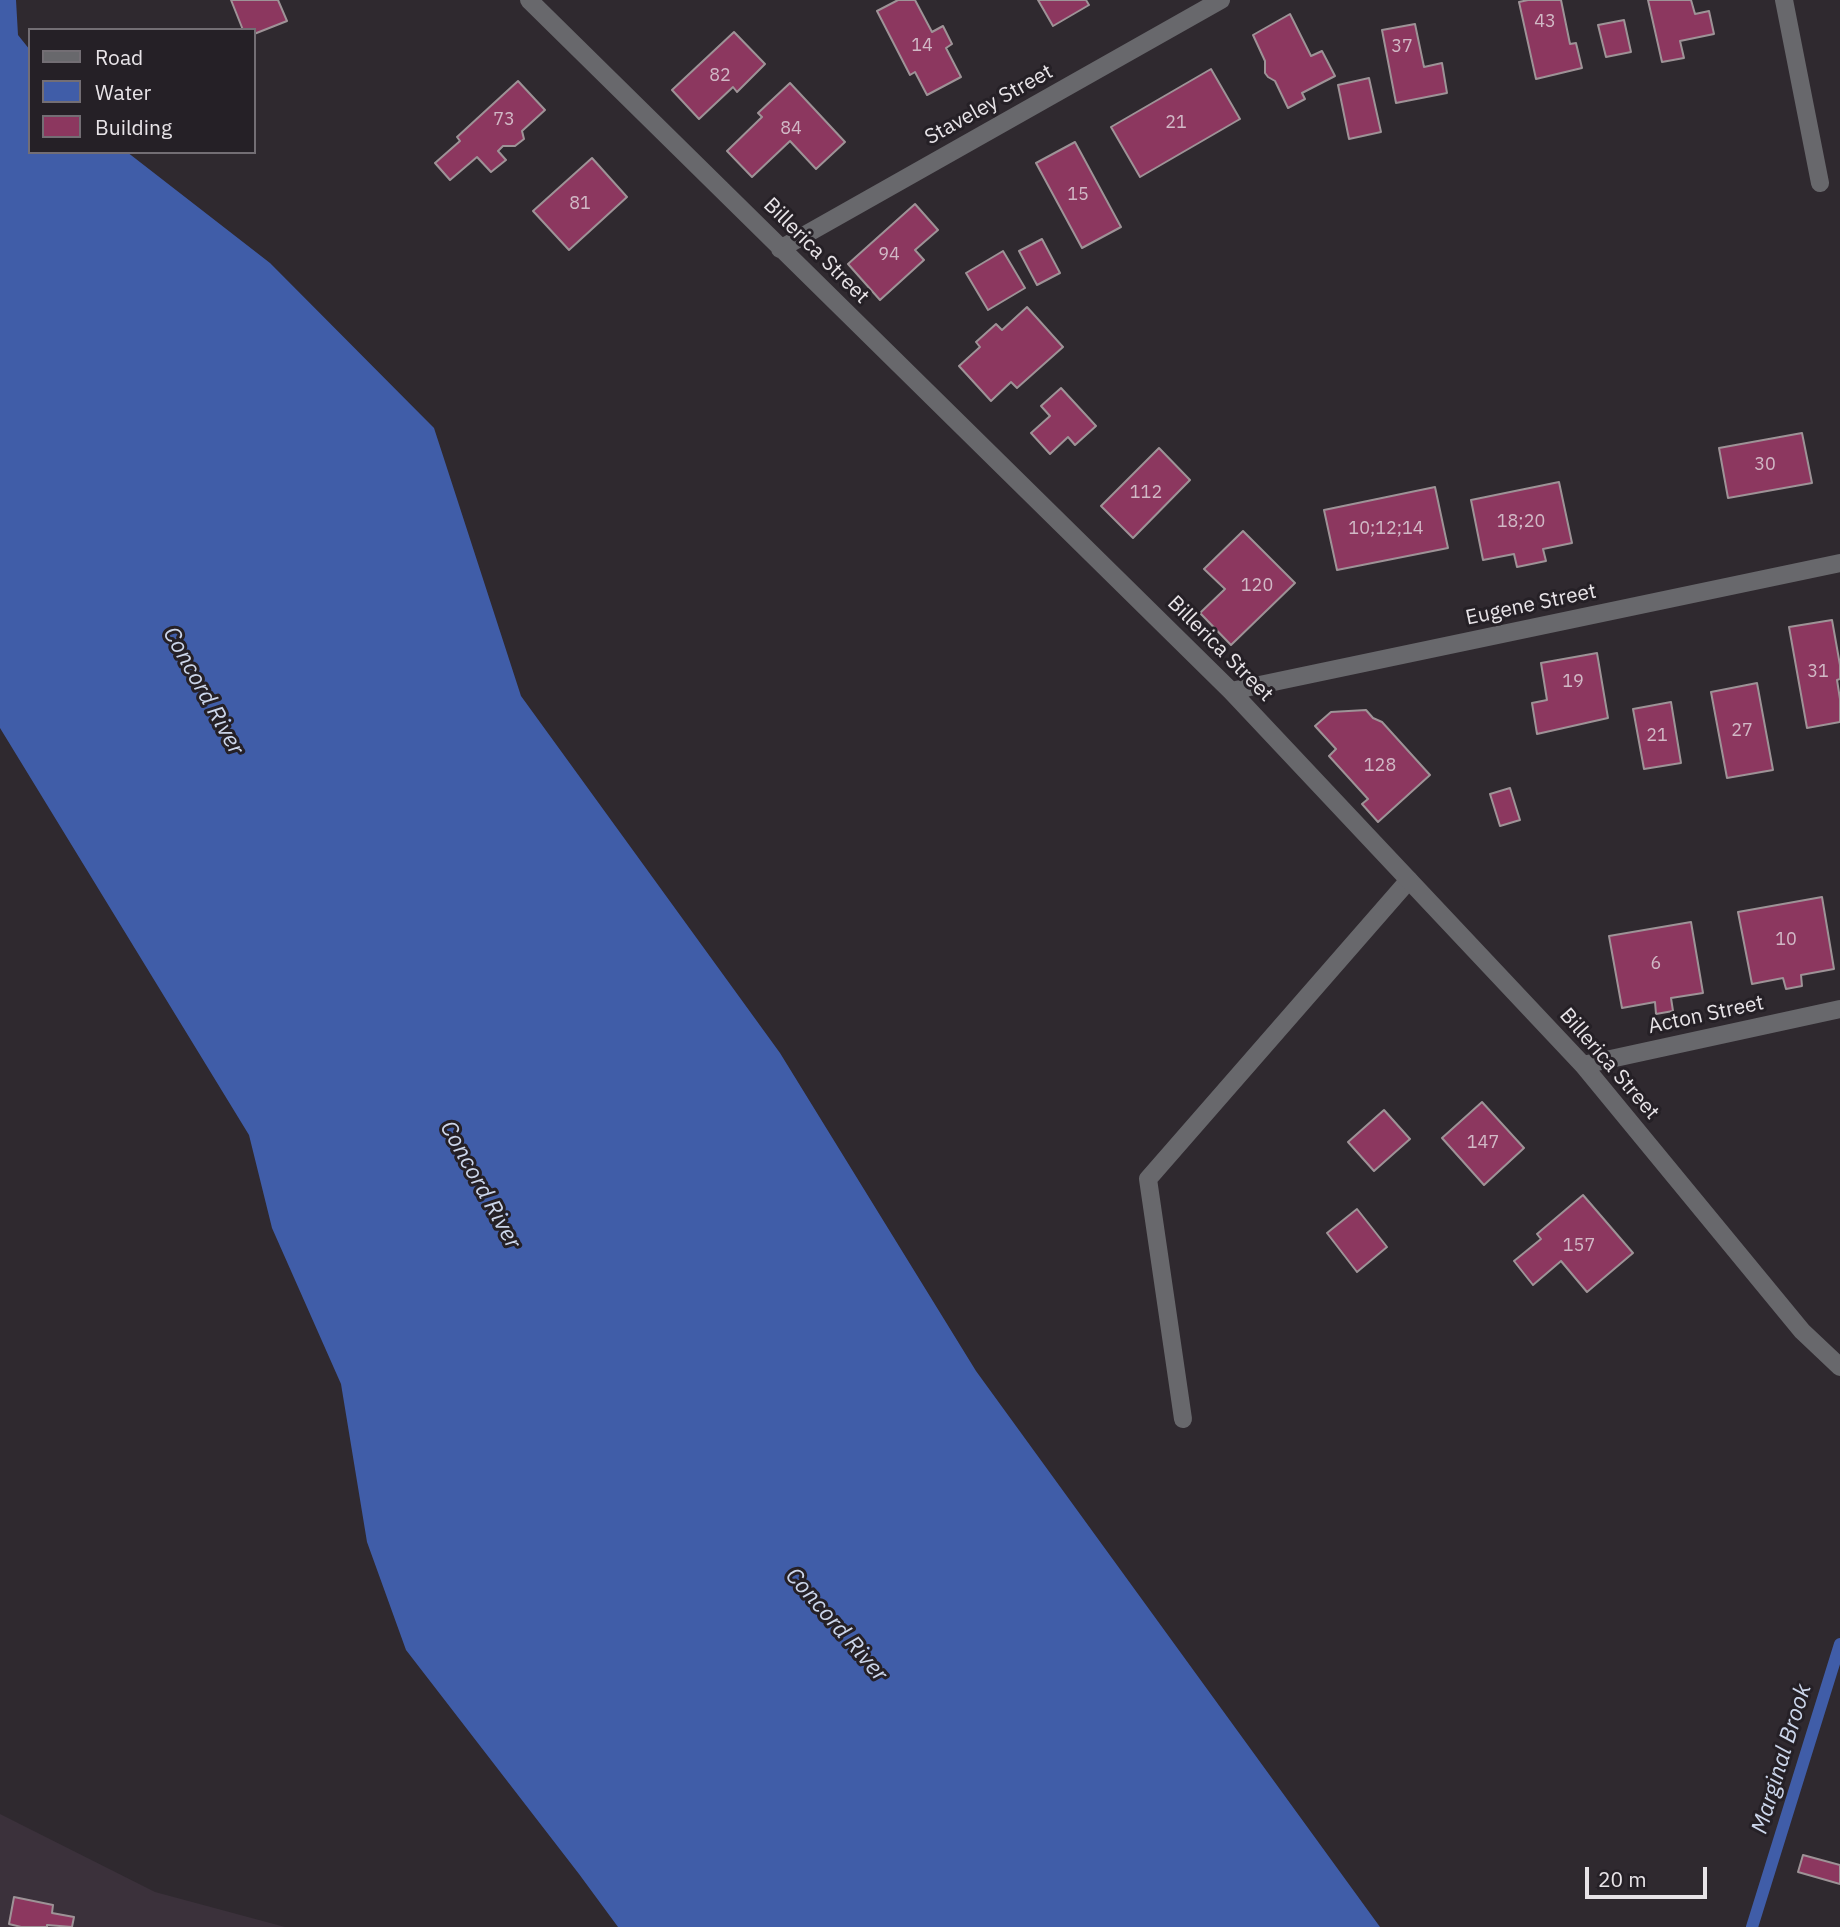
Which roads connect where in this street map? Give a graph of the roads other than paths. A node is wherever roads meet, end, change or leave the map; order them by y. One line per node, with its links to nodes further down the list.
1 (529, 0): 5 (street, Billerica Street)
2 (1221, 0): 5 (street, Staveley Street)
3 (1784, 0): 4 (street)
4 (1820, 183)
5 (780, 249): 7 (street, Billerica Street)
6 (1840, 563): 7 (street, Eugene Street)
7 (1231, 691): 8 (street, Billerica Street)
8 (1409, 880): 10 (street, Billerica Street); 12 (street)
9 (1840, 1009): 10 (street, Acton Street)
10 (1583, 1065): 11 (street, Billerica Street)
11 (1840, 1367)
12 (1183, 1419)

